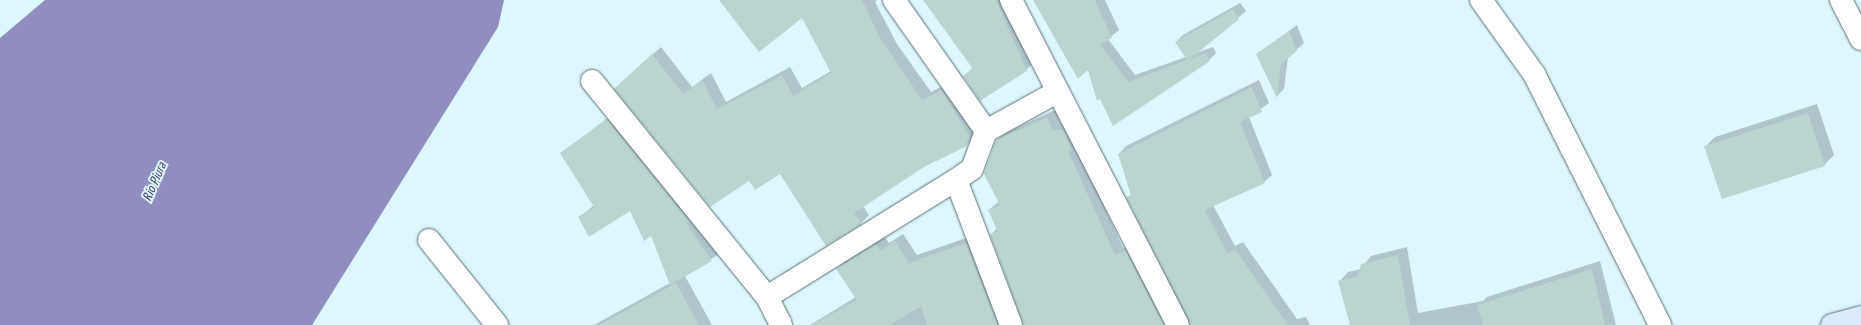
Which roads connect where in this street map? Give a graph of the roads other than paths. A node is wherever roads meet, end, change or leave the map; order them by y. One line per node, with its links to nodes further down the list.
1 (894, 0): 8 (street)
2 (1011, 0): 7 (street)
3 (1481, 0): 17 (street)
4 (1841, 0): 5 (street)
5 (1861, 39)
6 (592, 81): 11 (street)
7 (1058, 92): 8 (street); 16 (street)
8 (986, 131): 9 (street)
9 (956, 180): 11 (street); 15 (street)
10 (429, 240): 13 (street)
11 (767, 298): 14 (street)
12 (1861, 317): 18 (main road)
13 (497, 325)
14 (781, 325)
15 (1011, 325)
16 (1178, 325)
17 (1660, 325)
18 (1832, 325)

